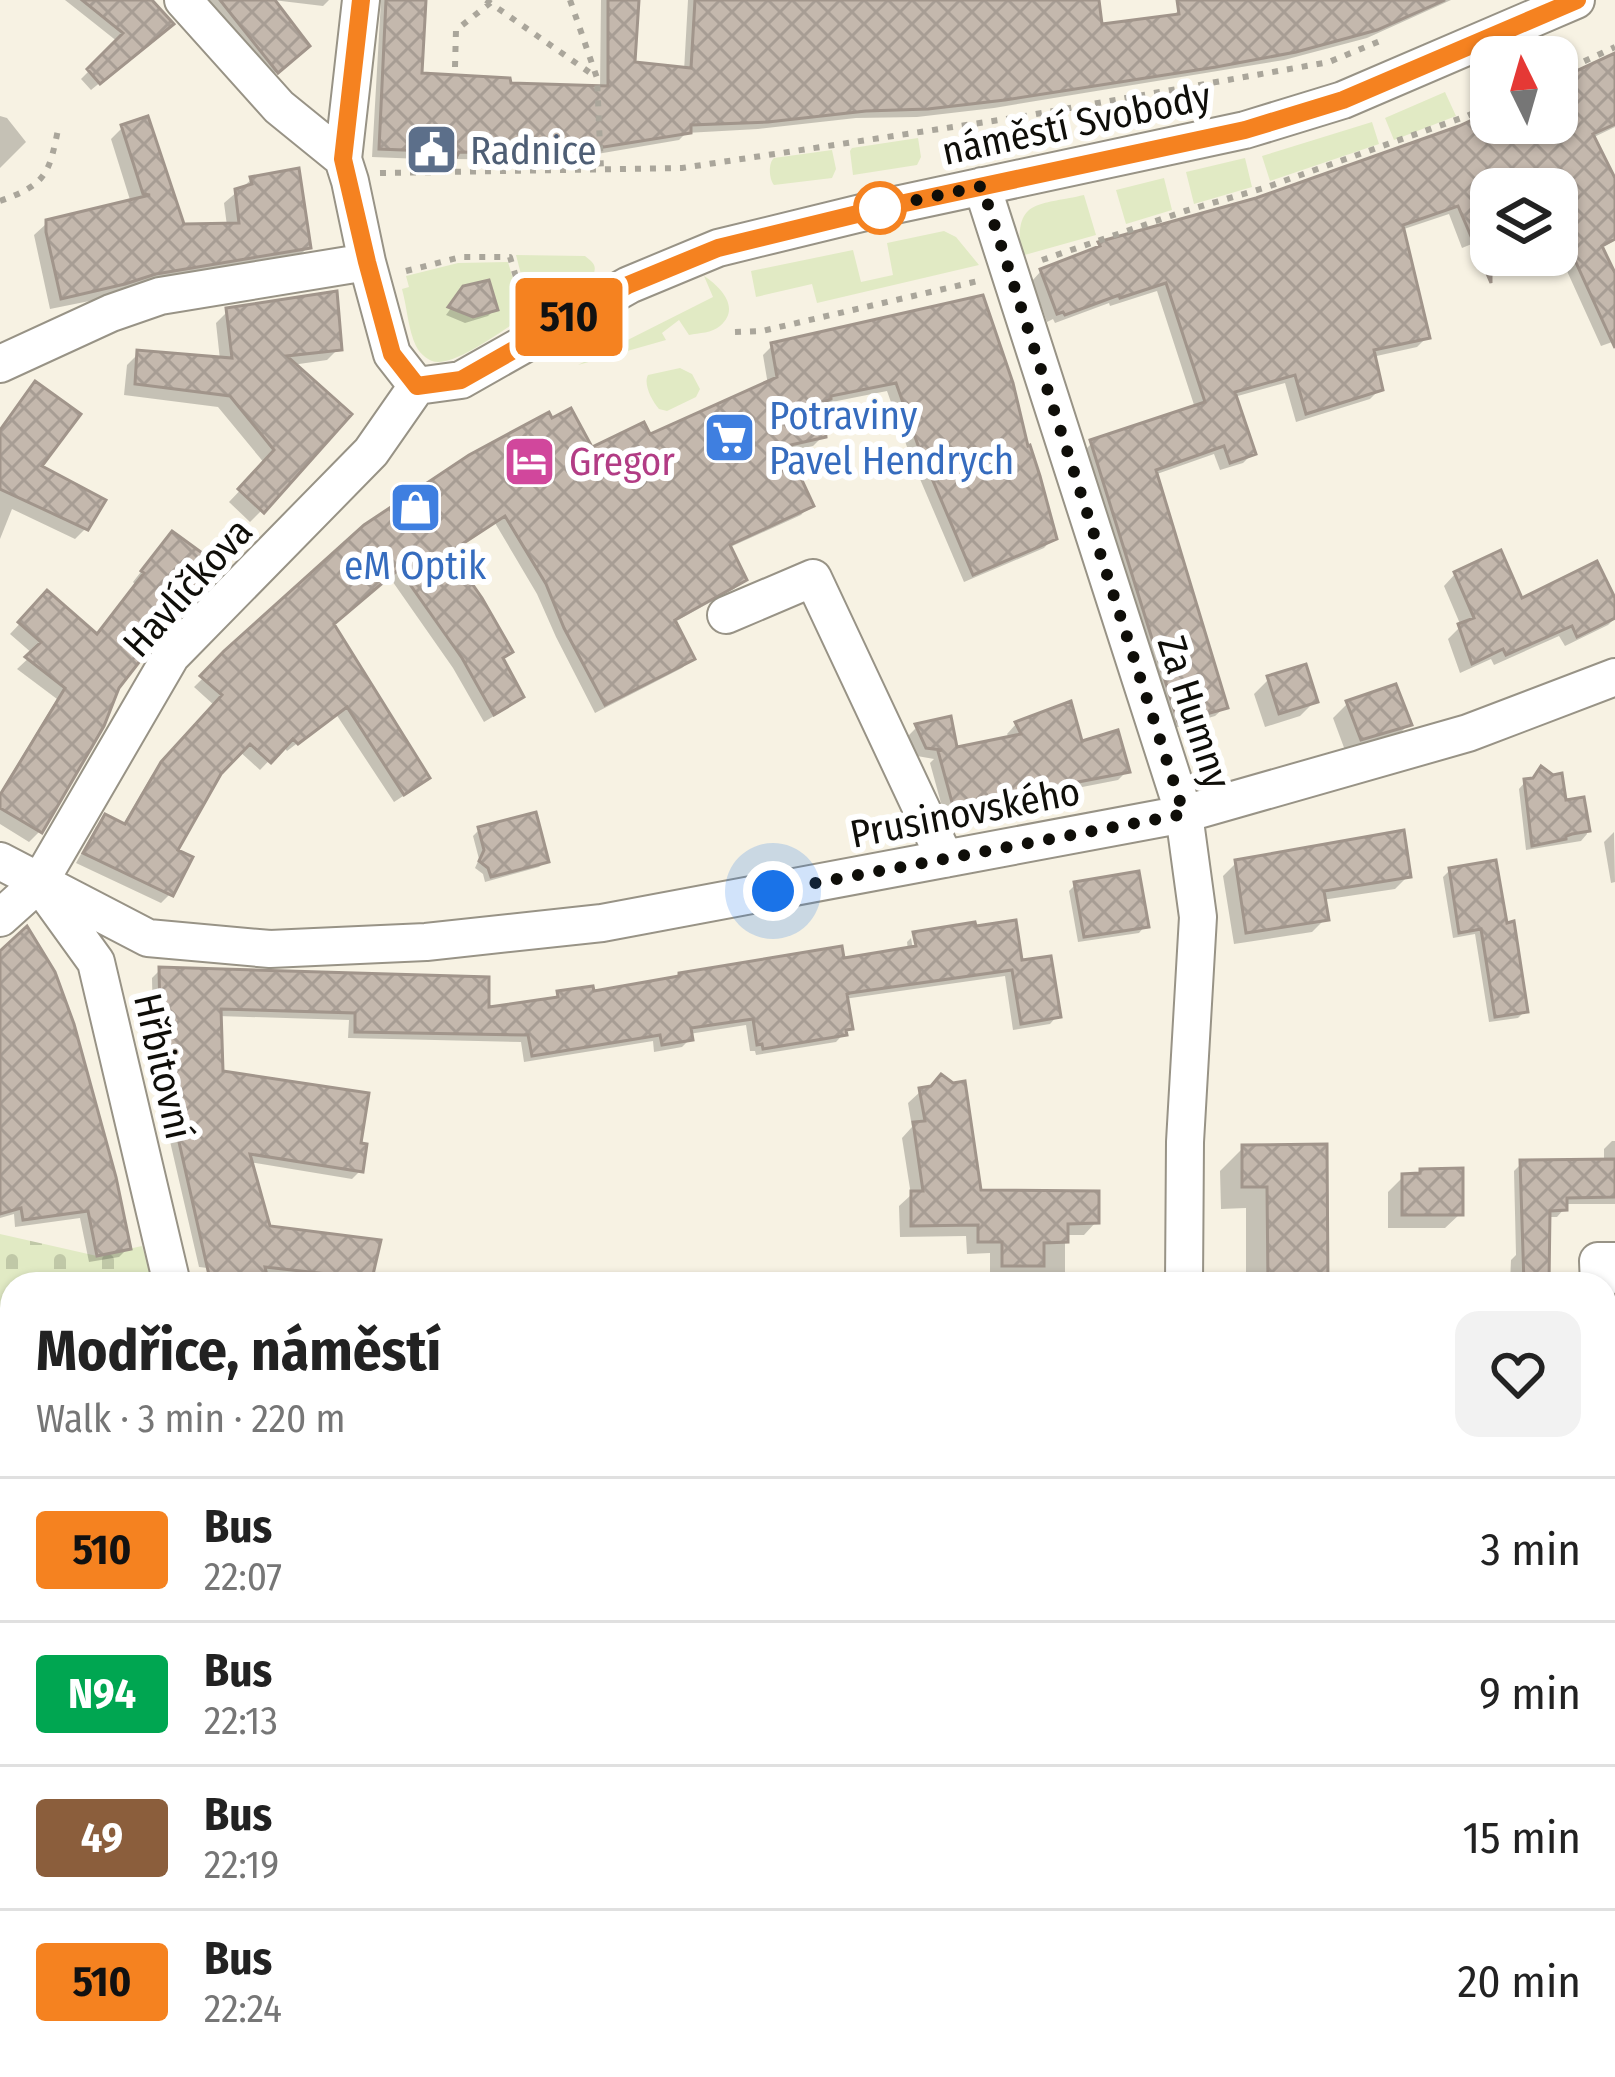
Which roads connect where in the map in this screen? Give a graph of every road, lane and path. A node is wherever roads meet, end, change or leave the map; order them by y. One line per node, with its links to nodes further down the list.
1 (183, 0): 13 (street)
2 (361, 0): 13 (street)
3 (570, 0): 10 (path)
4 (1576, 0): 15 (street, náměstí Svobody)
5 (490, 1): 9 (path); 10 (path)
6 (1390, 37): 14 (path)
7 (1615, 46): 8 (path)
8 (1578, 64)
9 (455, 67)
10 (597, 78): 14 (path)
11 (1470, 113): 19 (path)
12 (59, 125): 17 (path)
13 (343, 159): 18 (street)
14 (601, 169): 16 (path)
15 (982, 186): 24 (street, náměstí Svobody); 27 (street, Za Humny)
16 (384, 193)
17 (0, 201)
18 (383, 267): 21 (path); 23 (street); 24 (street)
19 (1024, 267)
20 (985, 280): 22 (path)
21 (528, 316)
22 (735, 332)
23 (0, 364)
24 (417, 386): 30 (street, Havlíčkova)
25 (726, 615): 28 (street)
26 (1615, 677): 27 (street, Prusinovského)
27 (1184, 814): 28 (street, Prusinovského); 33 (street, Za Humny)
28 (945, 859): 30 (street, Prusinovského)
29 (0, 861): 30 (street, Prusinovského)
30 (39, 883): 31 (street, Havlíčkova); 32 (street, Hřbitovní)
31 (0, 917)
32 (169, 1272)
33 (1184, 1272)

